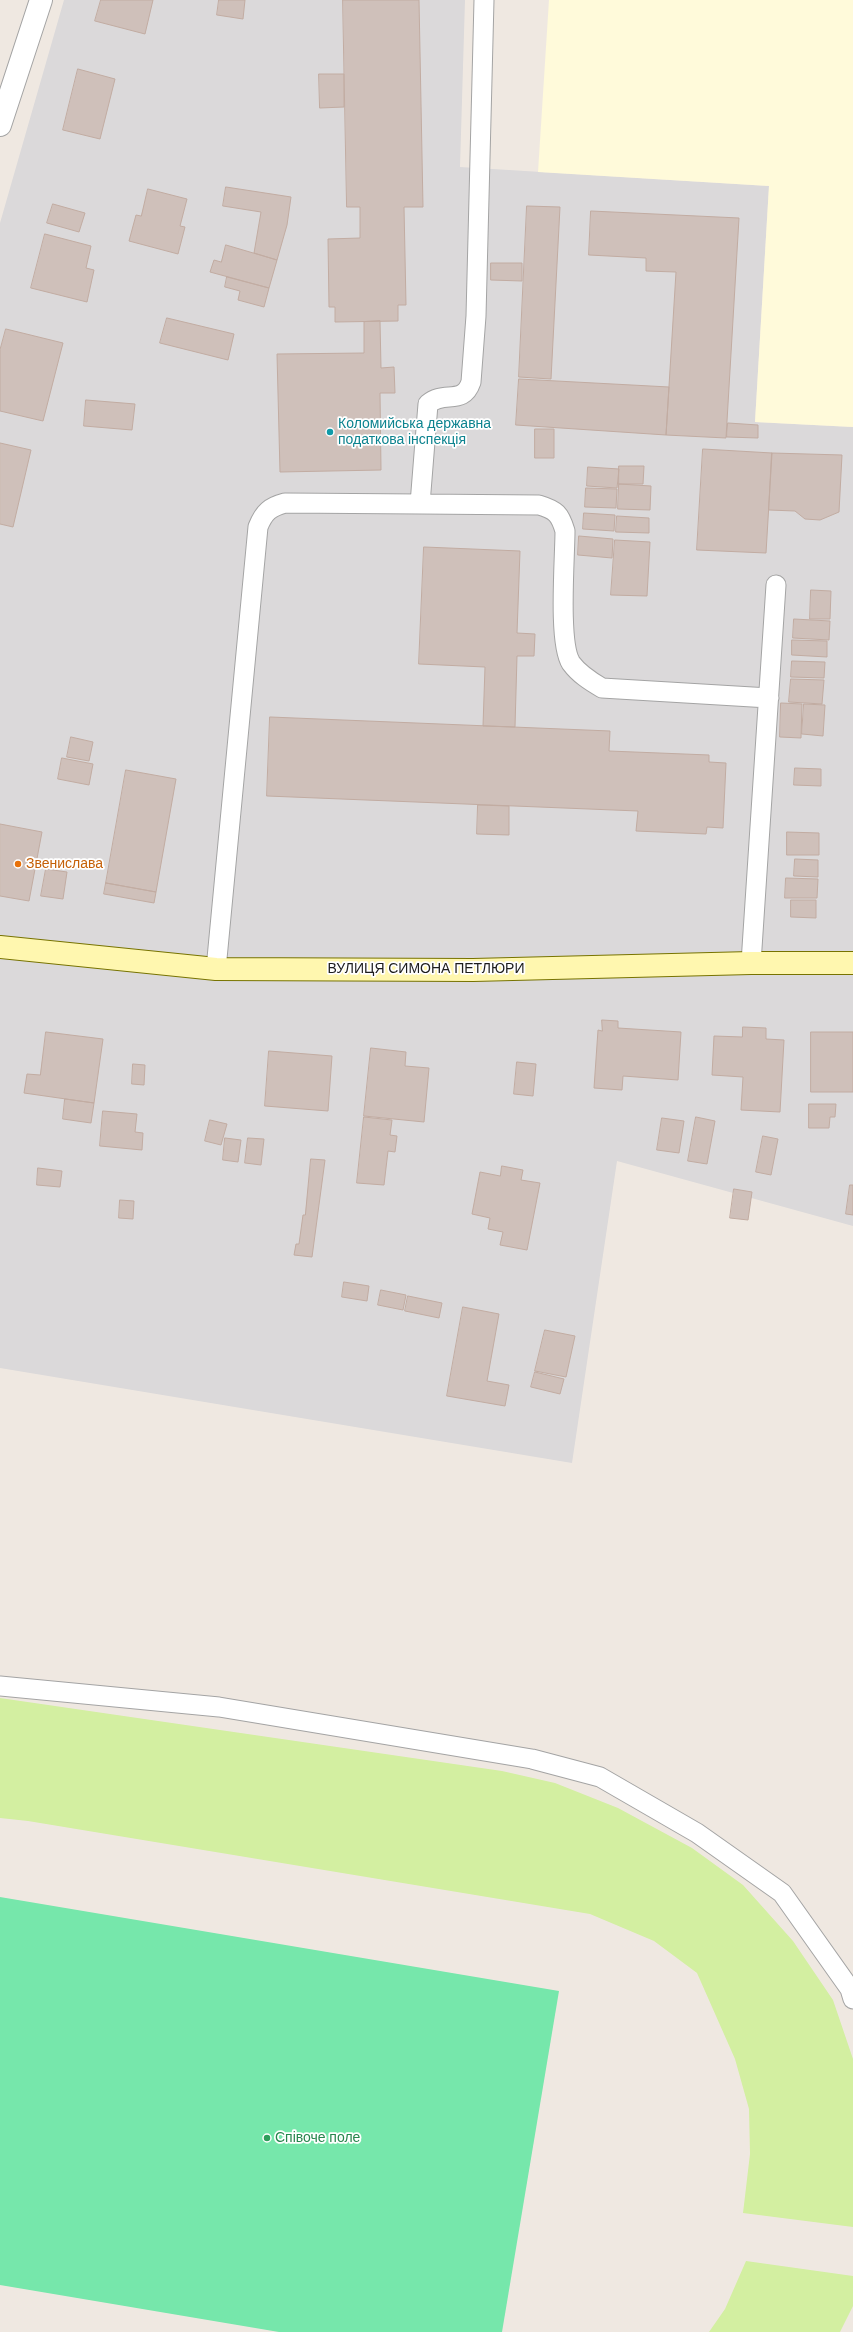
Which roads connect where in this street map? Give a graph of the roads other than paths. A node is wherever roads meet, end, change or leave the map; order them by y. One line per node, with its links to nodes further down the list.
1 (41, 0): 3 (street)
2 (484, 0): 4 (lane)
3 (0, 125)
4 (420, 504): 6 (lane); 10 (lane)
5 (776, 585): 6 (lane)
6 (769, 698): 8 (lane)
7 (0, 947): 10 (street, ВУЛИЦЯ СИМОНА ПЕТЛЮРИ)
8 (751, 963): 9 (street, ВУЛИЦЯ СИМОНА ПЕТЛЮРИ); 10 (street, ВУЛИЦЯ СИМОНА ПЕТЛЮРИ)
9 (853, 963)
10 (216, 969)
11 (0, 1686): 12 (lane)
12 (853, 1999)

